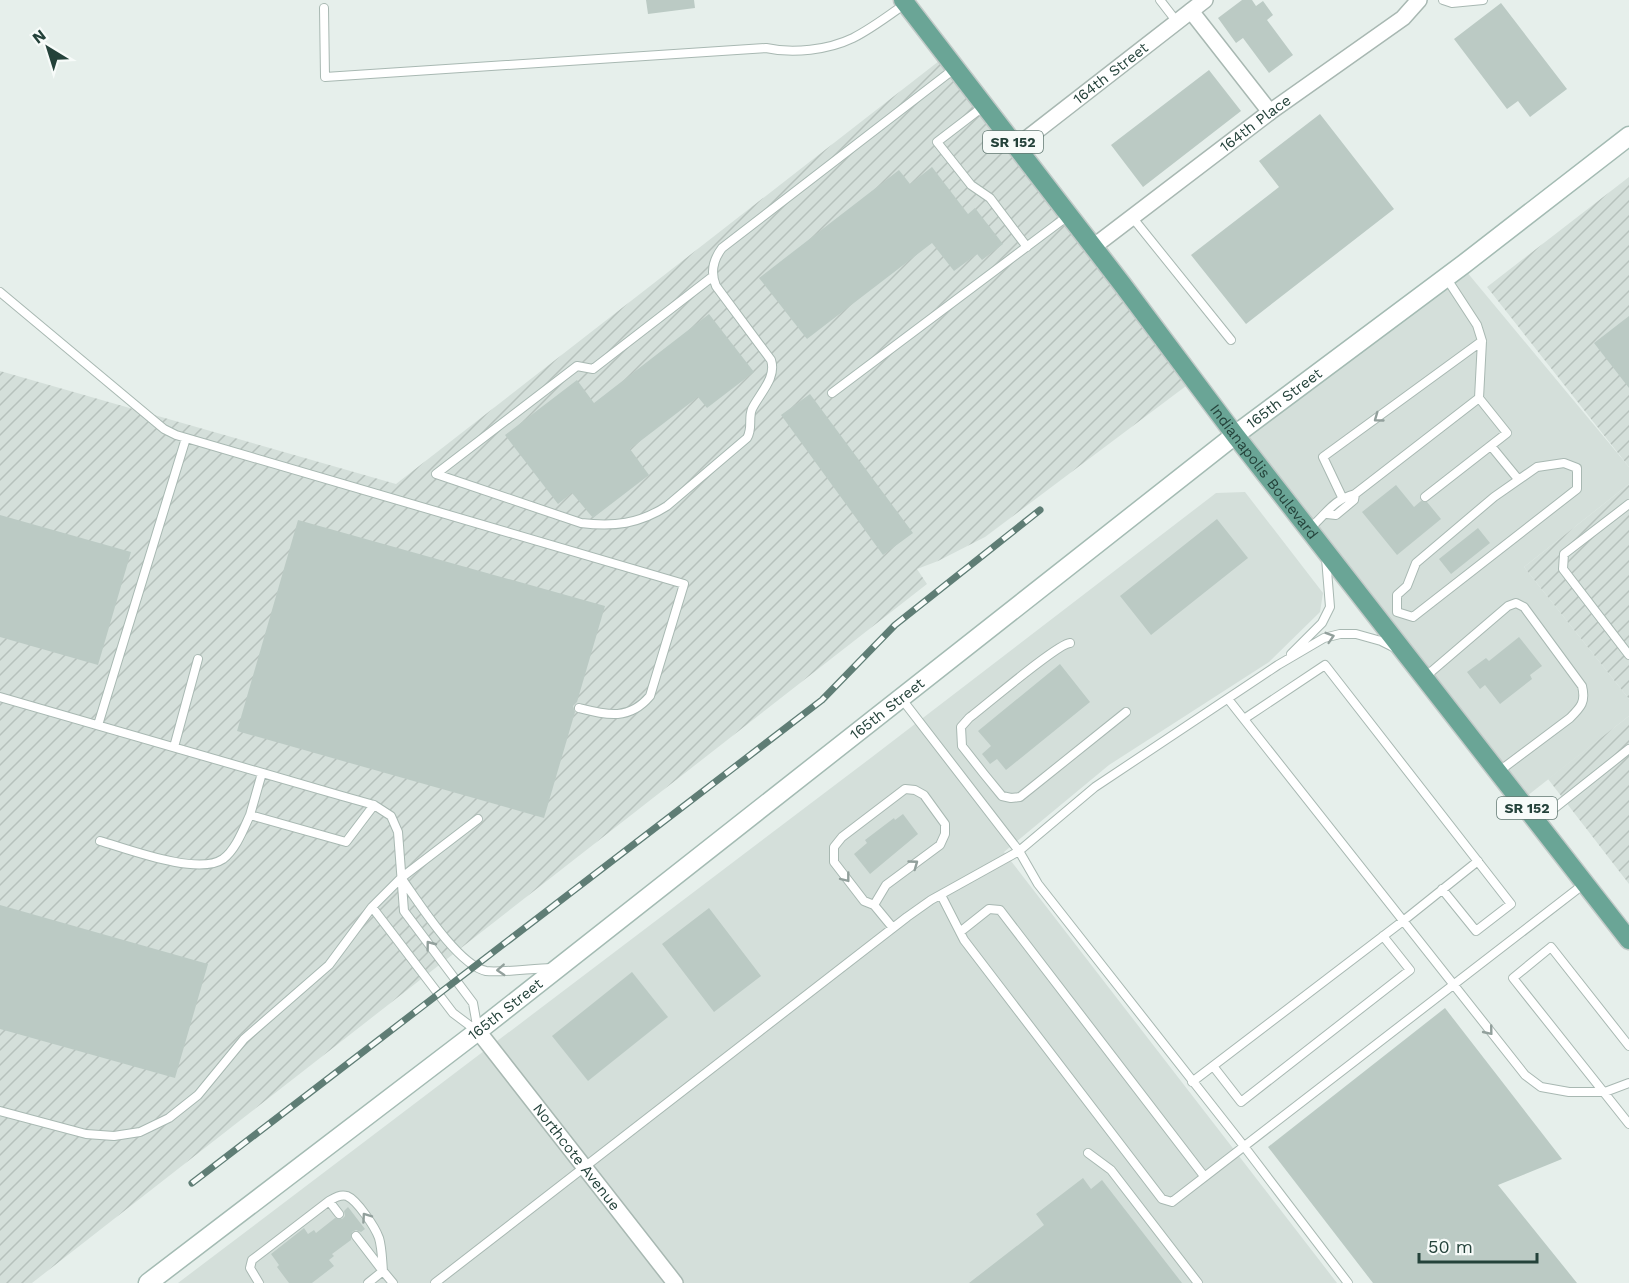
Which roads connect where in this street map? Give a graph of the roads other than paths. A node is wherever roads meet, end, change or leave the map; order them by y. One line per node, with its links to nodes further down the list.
1 (1160, 0): 9 (lane)
2 (1205, 0): 8 (street, 164th Street)
3 (1419, 0): 12 (street, 164th Place)
4 (1443, 0): 5 (lane)
5 (1483, 0)
6 (905, 2): 7 (lane); 10 (main road, Indianapolis Boulevard / SR 152)
7 (324, 8)
8 (1191, 11): 9 (street, 164th Street); 12 (street)
9 (1177, 22): 14 (street, 164th Street)
10 (955, 68): 11 (main road, Indianapolis Boulevard / SR 152); 19 (lane)
11 (984, 106): 14 (main road, Indianapolis Boulevard / SR 152); 17 (lane)
12 (1270, 112): 16 (street, 164th Place)
13 (1629, 136): 20 (main road, 165th Street)
14 (1016, 147): 15 (main road, Indianapolis Boulevard / SR 152)
15 (1069, 215): 17 (lane); 18 (main road, Indianapolis Boulevard / SR 152)
16 (1132, 217): 18 (street, 164th Place); 22 (lane)
17 (1027, 247): 24 (lane)
18 (1093, 247): 26 (main road, Indianapolis Boulevard / SR 152)
19 (712, 277): 19 (lane)
20 (1446, 277): 23 (lane); 26 (main road, 165th Street)
21 (0, 292): 27 (lane)
22 (1231, 340)
23 (1482, 341): 25 (lane); 31 (lane, one-way to 31)
24 (832, 393)
25 (1479, 398): 28 (lane); 30 (lane)
26 (1235, 435): 35 (main road, Indianapolis Boulevard / SR 152); 45 (main road, 165th Street)
27 (186, 438): 47 (lane); 50 (lane)
28 (1491, 446): 29 (lane); 32 (lane)
29 (1518, 479): 37 (lane); 37 (lane)
30 (1355, 494): 31 (lane); 34 (lane)
31 (1342, 497): 34 (lane)
32 (1425, 497)
33 (1629, 504): 40 (lane)
34 (1327, 514): 35 (lane)
35 (1309, 530): 36 (main road, Indianapolis Boulevard / SR 152)
36 (1325, 550): 37 (main road, Indianapolis Boulevard / SR 152); 42 (lane)
37 (1390, 617): 39 (main road, Indianapolis Boulevard / SR 152)
38 (1070, 643): 48 (lane)
39 (1407, 654): 42 (lane, one-way to 39); 43 (main road, Indianapolis Boulevard / SR 152)
40 (1629, 655)
41 (198, 659): 51 (lane)
42 (1278, 665): 46 (lane)
43 (1425, 677): 53 (main road, Indianapolis Boulevard / SR 152); 53 (lane)
44 (0, 697): 50 (lane)
45 (901, 698): 60 (lane); 73 (main road, 165th Street)
46 (1228, 699): 49 (lane); 60 (lane)
47 (579, 708)
48 (1126, 712)
49 (1244, 719): 61 (lane); 68 (lane)
50 (98, 725): 51 (lane)
51 (174, 747): 54 (lane)
52 (1629, 749): 58 (lane)
53 (1498, 771): 58 (main road, Indianapolis Boulevard / SR 152)
54 (262, 773): 55 (lane); 56 (lane)
55 (374, 805): 56 (lane); 62 (lane)
56 (250, 815): 59 (lane)
57 (478, 819): 62 (lane)
58 (1537, 822): 63 (main road, Indianapolis Boulevard / SR 152)
59 (100, 841)
60 (1019, 851): 65 (lane); 78 (lane)
61 (1478, 861): 64 (lane); 64 (lane)
62 (401, 878): 67 (lane); 73 (lane, one-way to 62); 75 (lane, one-way to 62)
63 (1585, 883): 72 (main road, Indianapolis Boulevard / SR 152); 74 (lane)
64 (1442, 890): 68 (lane)
65 (941, 895): 69 (lane); 70 (lane)
66 (874, 905): 66 (lane, one-way to 66); 69 (lane)
67 (372, 907): 75 (lane); 81 (lane)
68 (1403, 921): 71 (lane); 74 (lane)
69 (892, 928): 85 (lane)
70 (960, 932): 86 (lane); 86 (lane)
71 (1383, 936): 77 (lane); 77 (lane)
72 (1629, 940)
73 (560, 967): 75 (main road, 165th Street)
74 (1453, 985): 80 (lane, one-way to 80); 83 (lane)
75 (478, 1031): 85 (street, Northcote Avenue); 91 (main road, 165th Street)
76 (1629, 1046): 80 (lane)
77 (1213, 1066): 78 (lane)
78 (1192, 1082): 83 (lane)
79 (1629, 1083): 80 (lane)
80 (1605, 1092): 82 (lane)
81 (0, 1111)
82 (1629, 1124)
83 (1243, 1145): 86 (lane); 98 (lane)
84 (1088, 1153): 97 (lane)
85 (584, 1167): 95 (lane); 96 (street, Northcote Avenue)
86 (1204, 1176)
87 (329, 1201): 88 (lane); 90 (lane, one-way to 87); 92 (lane)
88 (339, 1214)
89 (356, 1236): 90 (lane)
90 (383, 1271): 93 (lane); 94 (lane)
91 (148, 1283)
92 (259, 1283)
93 (368, 1283)
94 (393, 1283)
95 (435, 1283)
96 (675, 1283)
97 (1198, 1283)
98 (1348, 1283)

